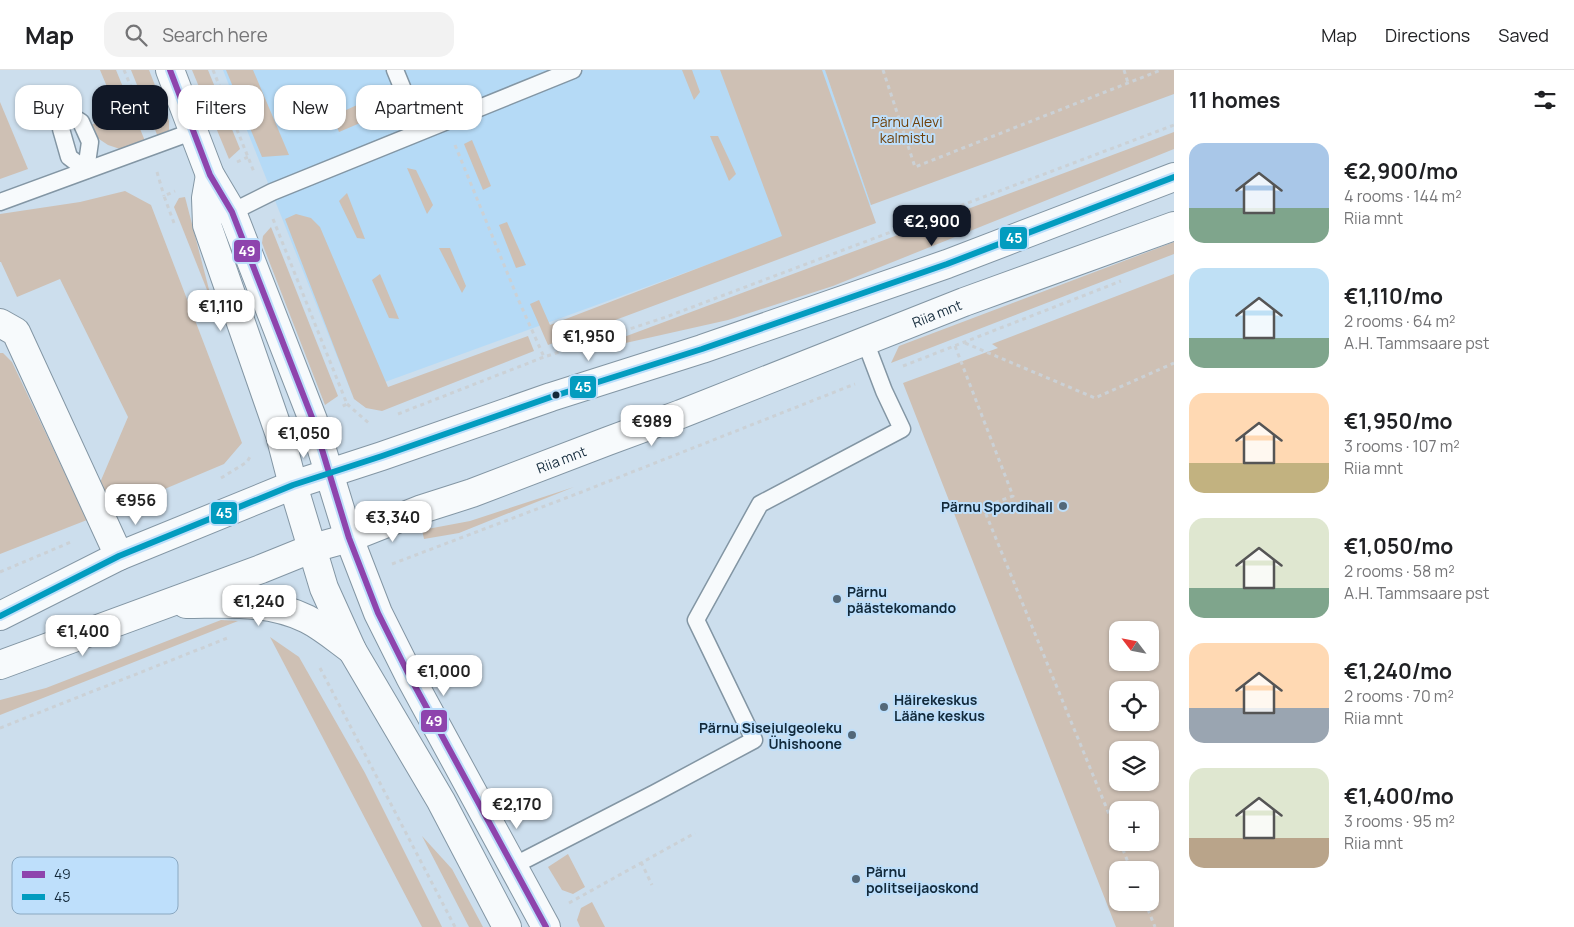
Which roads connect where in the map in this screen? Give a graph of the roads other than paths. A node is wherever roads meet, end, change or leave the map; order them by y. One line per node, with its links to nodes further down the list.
1 (170, 70): 4 (main road)
2 (395, 70): 5 (lane)
3 (572, 70): 5 (lane)
4 (194, 131): 6 (main road); 8 (lane)
5 (420, 131): 9 (lane)
6 (210, 175): 9 (main road); 10 (main road)
7 (1174, 177): 14 (main road)
8 (0, 202)
9 (232, 212): 10 (lane); 14 (main road)
10 (207, 225): 15 (main road)
11 (1174, 226): 13 (main road, Riia mnt)
12 (0, 323): 18 (main road)
13 (866, 341): 16 (main road, Riia mnt); 23 (lane)
14 (329, 473): 15 (main road); 16 (main road)
15 (294, 485): 17 (main road); 18 (main road)
16 (349, 538): 17 (main road, Riia mnt); 23 (main road)
17 (313, 548): 19 (main road, Riia mnt); 21 (main road)
18 (119, 556): 20 (main road)
19 (166, 603): 21 (main road); 22 (main road, Riia mnt)
20 (0, 616)
21 (352, 650): 24 (main road)
22 (0, 665)
23 (513, 866): 25 (main road)
24 (507, 927)
25 (546, 927)

